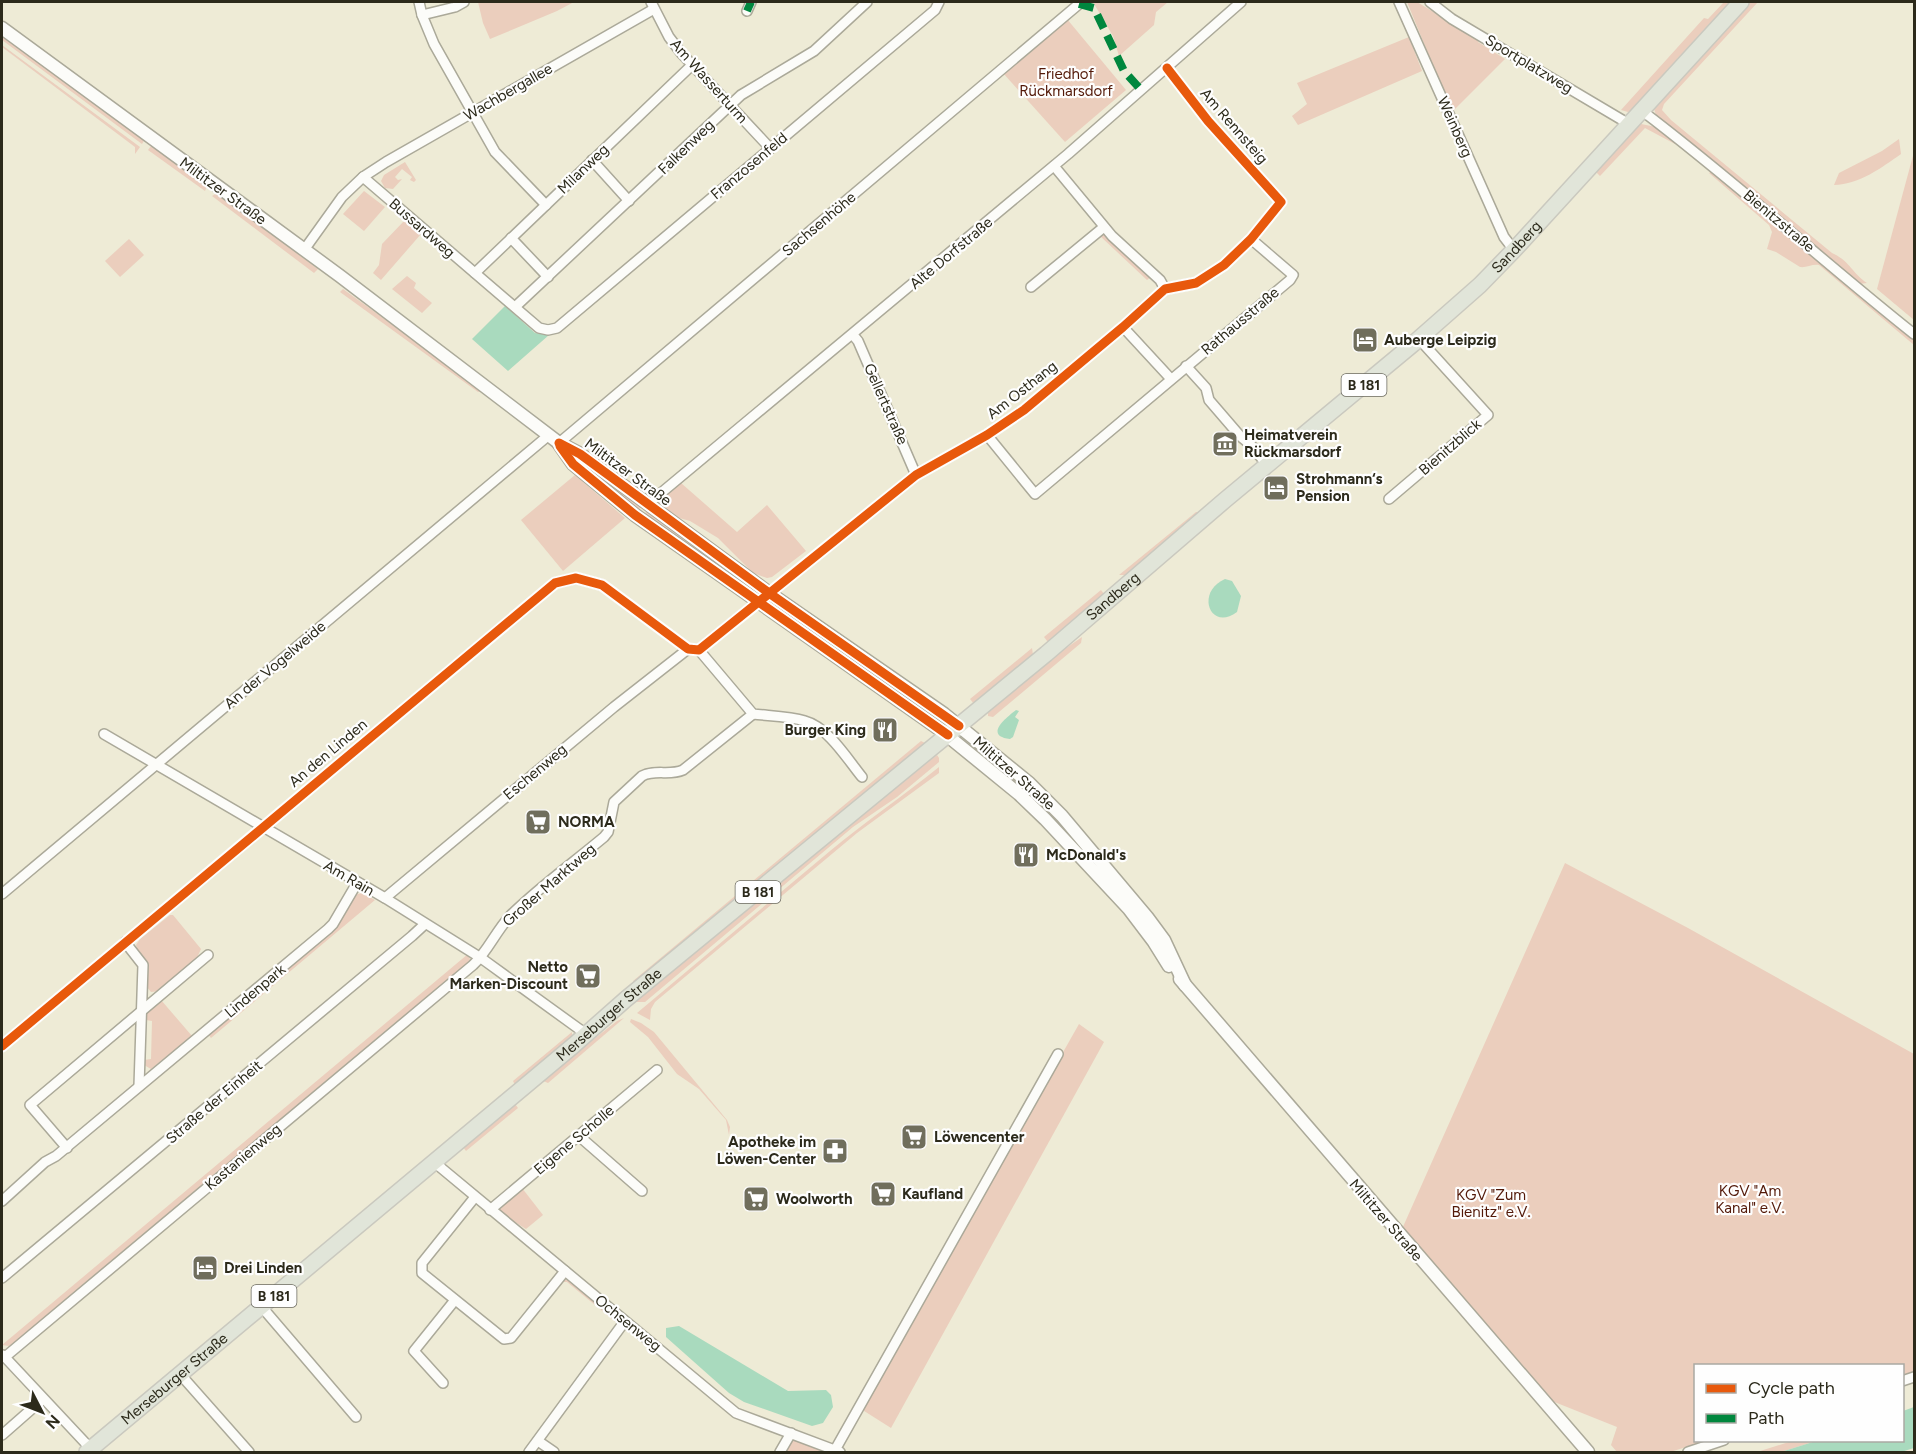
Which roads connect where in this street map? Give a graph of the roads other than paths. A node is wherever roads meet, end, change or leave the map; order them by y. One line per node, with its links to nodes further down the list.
1 (419, 2): 11 (street)
2 (464, 2): 11 (street)
3 (867, 2): 15 (street, Falkenweg)
4 (939, 2): 19 (street, Franzosenfeld)
5 (1241, 2): 14 (street, Alte Dorfstraße)
6 (1400, 2): 29 (street, Weinberg)
7 (1430, 2): 18 (street, Sportplatzweg)
8 (1742, 2): 16 (main road, Sandberg / B 181)
9 (1080, 4): 43 (street, Sachsenhöhe)
10 (652, 5): 13 (street, Am Wasserturm); 17 (street, Wachbergallee)
11 (422, 15): 17 (street)
12 (2, 28): 28 (street, Miltitzer Straße)
13 (692, 65): 15 (street, Am Wasserturm); 20 (street, Milanweg)
14 (1167, 68): 21 (street, Alte Dorfstraße); 27 (street, Am Rennsteig)
15 (730, 105): 19 (street, Am Wasserturm); 23 (street, Falkenweg)
16 (1641, 110): 18 (main road, Sandberg / B 181); 37 (street, Bienitzstraße)
17 (473, 112): 22 (street, Wachbergallee); 24 (street)
18 (1629, 124): 29 (main road, Sandberg / B 181)
19 (770, 148): 36 (street, Franzosenfeld)
20 (592, 160): 23 (street); 24 (street, Milanweg)
21 (1054, 166): 25 (street); 38 (street, Alte Dorfstraße)
22 (363, 177): 28 (street); 30 (street, Bussardweg)
23 (629, 201): 31 (street, Falkenweg)
24 (546, 205): 26 (street, Milanweg)
25 (1104, 227): 32 (street); 33 (street)
26 (511, 238): 30 (street, Milanweg); 31 (street)
27 (1251, 239): 33 (street); 40 (street, Rathausstraße)
28 (304, 250): 43 (street, Miltitzer Straße)
29 (1515, 250): 39 (main road, Sandberg / B 181)
30 (475, 273): 34 (street, Bussardweg)
31 (548, 277): 34 (street, Falkenweg)
32 (1032, 287)
33 (1165, 289): 35 (street, Am Osthang)
34 (515, 307): 36 (street, Bussardweg)
35 (1123, 327): 41 (street); 42 (street, Am Osthang)
36 (557, 328)
37 (1914, 334)
38 (853, 335): 45 (street, Gellertstraße); 46 (street, Alte Dorfstraße)
39 (1419, 339): 44 (main road, Sandberg / B 181); 47 (street, Bienitzblick)
40 (1186, 366): 41 (street, Rathausstraße); 44 (street)
41 (1171, 379): 42 (street, Rathausstraße)
42 (987, 435): 45 (street, Am Osthang)
43 (554, 439): 48 (street, Miltitzer Straße); 49 (street, Miltitzer Straße); 55 (street, An der Vogelweide)
44 (1267, 465): 53 (main road, Sandberg / B 181)
45 (916, 475): 48 (street, Am Osthang)
46 (655, 498)
47 (1389, 499)
48 (769, 593): 49 (street, Am Osthang); 53 (street, Miltitzer Straße)
49 (758, 602): 51 (street, Am Osthang); 53 (street, Miltitzer Straße)
50 (688, 649): 51 (street); 57 (street, An den Linden); 60 (street, Eschenweg)
51 (699, 650): 52 (street)
52 (753, 714): 56 (street); 64 (street, Großer Marktweg)
53 (953, 730): 66 (main road, Merseburger Straße / B 181); 98 (street, Miltitzer Straße)
54 (104, 734): 55 (street, Am Rain)
55 (157, 764): 57 (street, Am Rain); 59 (street, An der Vogelweide)
56 (862, 777)
57 (263, 827): 58 (street, Am Rain); 62 (street, An den Linden)
58 (357, 883): 60 (street, Am Rain); 70 (street, Lindenpark)
59 (2, 894)
60 (385, 898): 61 (street, Am Rain)
61 (424, 924): 64 (street, Am Rain); 79 (street, Straße der Einheit)
62 (125, 942): 65 (street); 67 (street, An den Linden)
63 (208, 955): 65 (street)
64 (481, 958): 66 (street, Am Rain); 83 (street, Kastanienweg)
65 (141, 1012): 70 (street); 72 (street)
66 (586, 1034): 73 (main road, Merseburger Straße / B 181)
67 (2, 1046)
68 (1058, 1054): 93 (street)
69 (657, 1070): 71 (street, Eigene Scholle)
70 (139, 1086): 72 (street, Lindenpark)
71 (579, 1136): 74 (street); 77 (street, Eigene Scholle)
72 (67, 1148): 76 (street, Lindenpark)
73 (434, 1162): 75 (street, Ochsenweg); 81 (main road, Merseburger Straße / B 181)
74 (642, 1191)
75 (475, 1197): 77 (street, Ochsenweg); 80 (street)
76 (2, 1201)
77 (490, 1210): 78 (street, Ochsenweg)
78 (565, 1271): 80 (street); 82 (street, Ochsenweg)
79 (2, 1278)
80 (455, 1300): 85 (street)
81 (261, 1306): 84 (main road, Merseburger Straße / B 181); 87 (street)
82 (625, 1321): 88 (street, Ochsenweg); 90 (street)
83 (3, 1355): 86 (street)
84 (180, 1374): 92 (main road, Merseburger Straße / B 181); 94 (street)
85 (443, 1383)
86 (43, 1398): 89 (street); 92 (street)
87 (356, 1417)
88 (791, 1433): 93 (street, Ochsenweg); 97 (street)
89 (2, 1435)
90 (538, 1441): 95 (street); 96 (street)
91 (1718, 1442): 99 (street)
92 (89, 1451)
93 (838, 1451)
94 (249, 1452)
95 (529, 1452)
96 (554, 1452)
97 (780, 1452)
98 (1588, 1452)
99 (1688, 1452)

